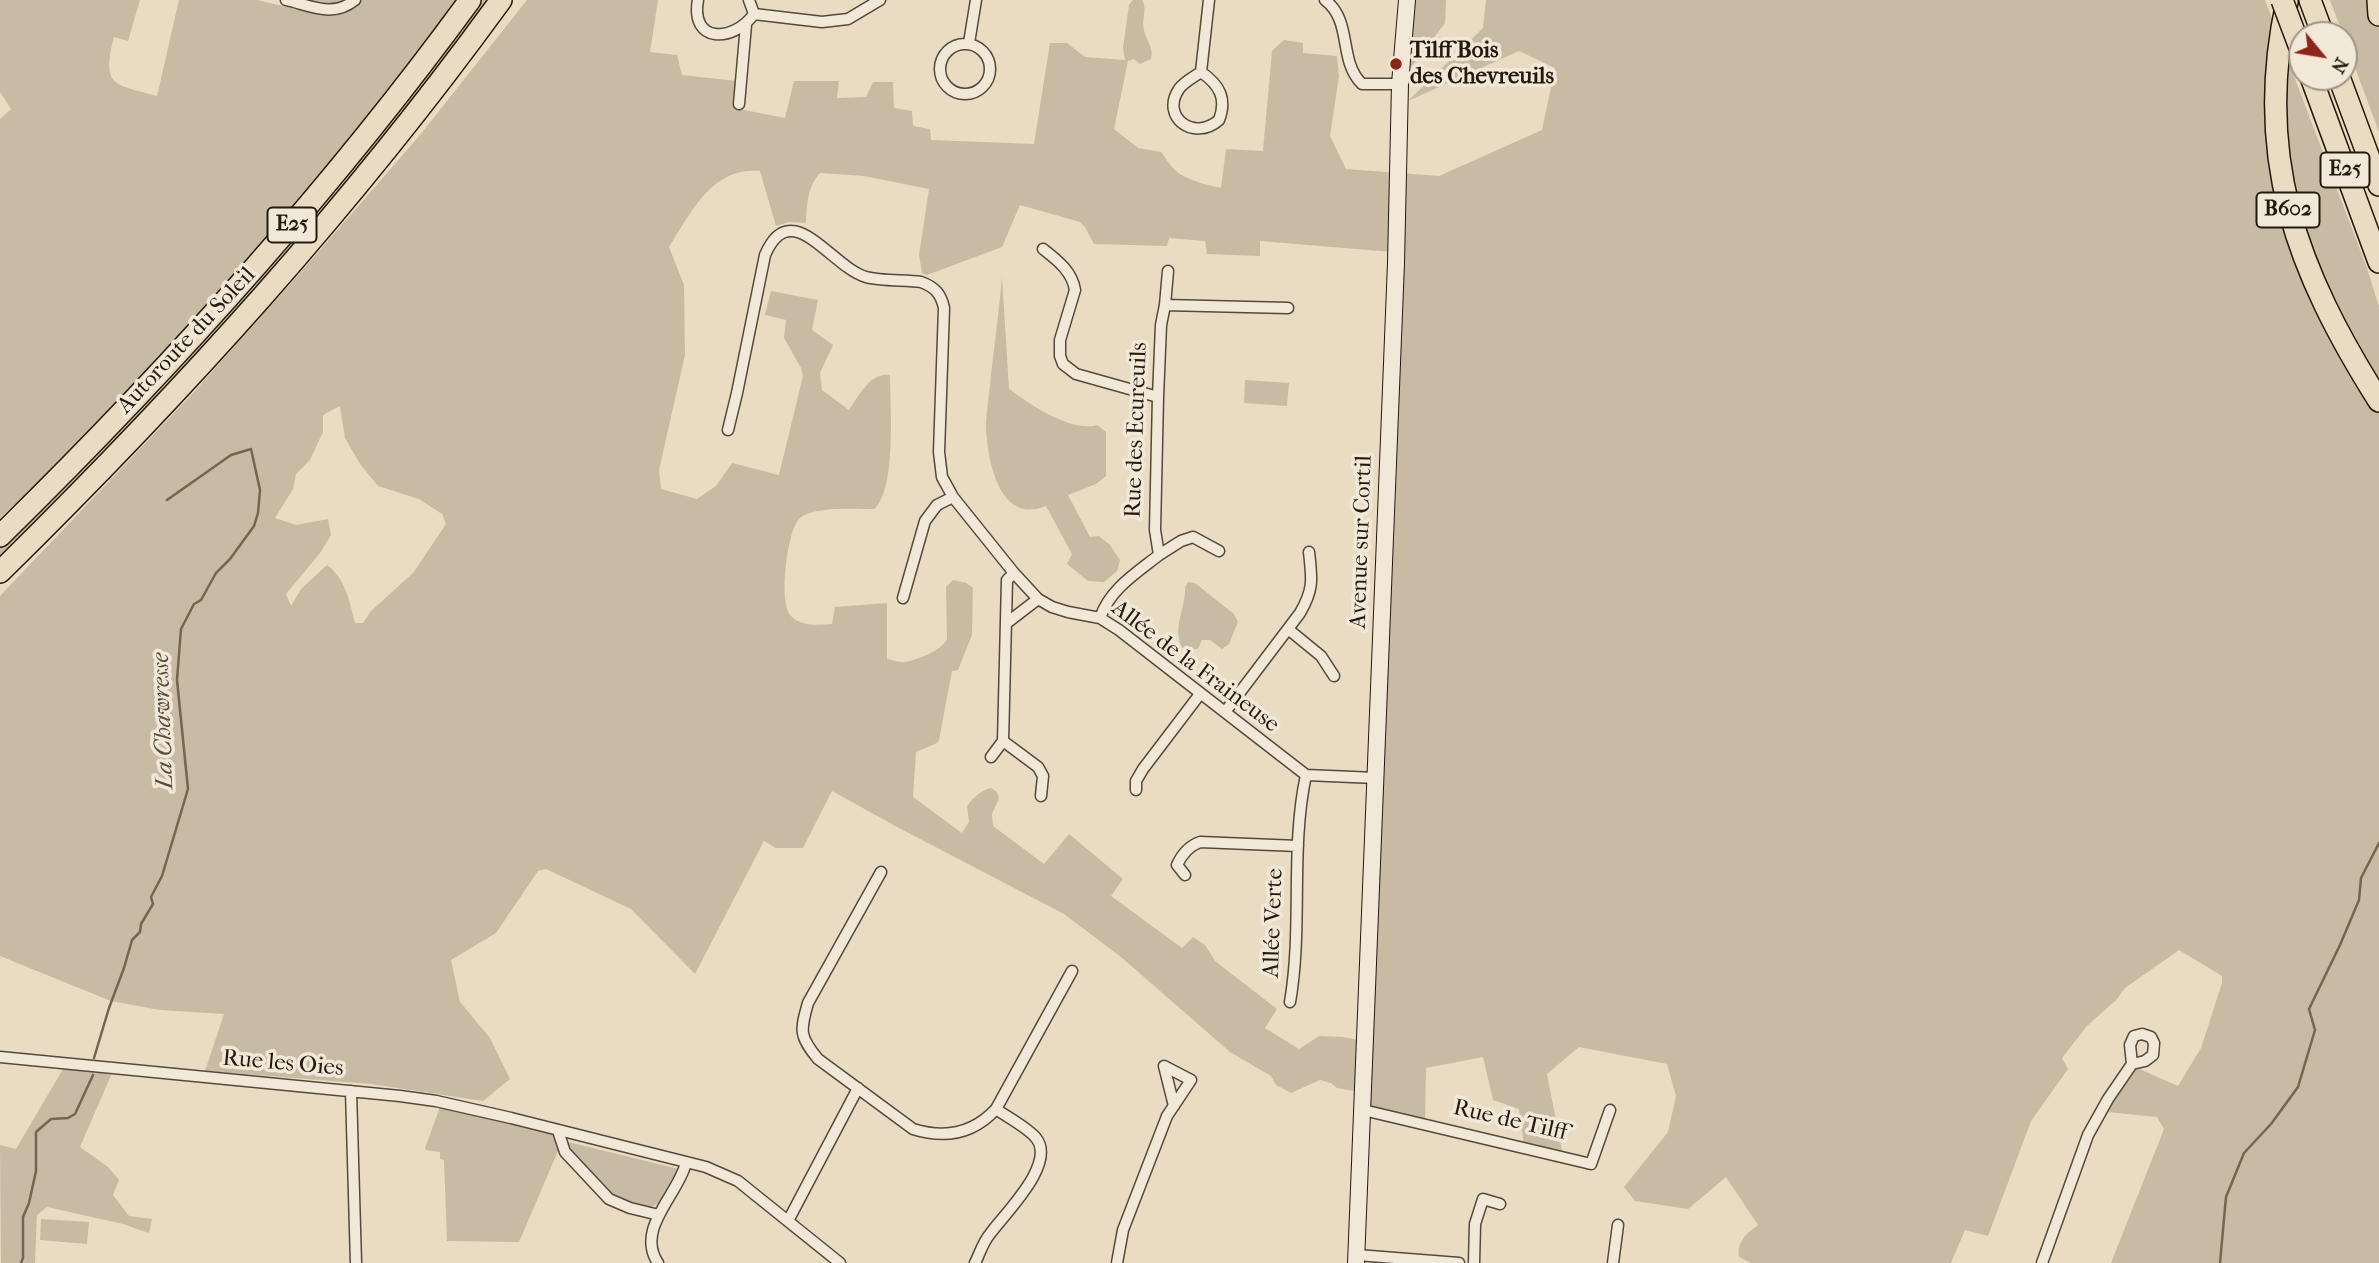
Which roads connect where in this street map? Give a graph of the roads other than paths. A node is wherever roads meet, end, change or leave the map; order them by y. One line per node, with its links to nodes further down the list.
1 (286, 0): 2 (street)
2 (355, 0)
3 (470, 0): 36 (highway, Autoroute du Soleil / E25)
4 (501, 0): 40 (highway, Autoroute du Soleil / E25)
5 (698, 0): 19 (street)
6 (749, 0): 15 (street)
7 (880, 0): 15 (street)
8 (976, 0): 20 (street)
9 (1209, 0): 21 (street)
10 (1325, 0): 22 (street)
11 (1407, 0): 22 (main road, Avenue sur Cortil)
12 (2285, 0): 17 (highway, bridge); 33 (highway, B602)
13 (2311, 0): 18 (highway)
14 (2378, 0): 16 (highway)
15 (754, 14): 19 (street)
16 (2379, 15)
17 (2292, 21)
18 (2318, 21)
19 (746, 25): 25 (street)
20 (969, 43): 20 (street)
21 (1201, 72): 21 (street)
22 (1401, 84): 53 (main road, Avenue sur Cortil)
23 (2316, 91): 28 (highway, E25)
24 (2344, 91): 26 (highway, E25)
25 (739, 104)
26 (2379, 185)
27 (1043, 249): 32 (street)
28 (2379, 262)
29 (1168, 271): 30 (street, Rue des Ecureuils)
30 (1165, 305): 31 (street); 32 (street, Rue des Ecureuils)
31 (1289, 308)
32 (1158, 397): 39 (street, Rue des Ecureuils)
33 (2379, 401)
34 (728, 429): 35 (street, Allée de la Fraineuse)
35 (953, 497): 41 (street, Allée de la Fraineuse); 42 (street)
36 (0, 536)
37 (1219, 551): 39 (street)
38 (1309, 552): 46 (street)
39 (1158, 555): 44 (street)
40 (0, 572)
41 (1014, 573): 43 (street, Allée de la Fraineuse); 45 (street)
42 (902, 598)
43 (1038, 599): 44 (street, Allée de la Fraineuse); 45 (street)
44 (1100, 618): 48 (street, Allée de la Fraineuse)
45 (1008, 622): 50 (street)
46 (1288, 629): 47 (street); 49 (street)
47 (1334, 676)
48 (1200, 694): 49 (street, Allée de la Fraineuse); 54 (street)
49 (1225, 712): 52 (street, Allée de la Fraineuse)
50 (1003, 741): 51 (street); 55 (street)
51 (991, 757)
52 (1306, 775): 53 (street); 56 (street, Allée Verte)
53 (1376, 778): 67 (main road, Avenue sur Cortil)
54 (1136, 790)
55 (1041, 796)
56 (1298, 846): 58 (street, Allée Verte); 60 (street, Allée Verte)
57 (881, 872): 63 (street)
58 (1185, 875)
59 (1072, 971): 66 (street)
60 (1290, 1002)
61 (0, 1057): 64 (street, Rue les Oies)
62 (2132, 1064): 84 (street)
63 (858, 1088): 66 (street); 73 (street)
64 (351, 1091): 69 (street, Rue les Oies); 76 (street)
65 (1174, 1106): 80 (street)
66 (996, 1109): 79 (street)
67 (1363, 1110): 68 (street, Rue de Tilff); 75 (main road)
68 (1610, 1110)
69 (558, 1131): 70 (street, Rue les Oies); 72 (street)
70 (686, 1163): 72 (street); 73 (street, Rue les Oies)
71 (1500, 1204): 82 (street)
72 (659, 1215): 77 (street)
73 (788, 1221): 78 (street, Rue les Oies)
74 (1618, 1225): 83 (street)
75 (1357, 1259): 81 (street)
76 (356, 1263)
77 (658, 1263)
78 (840, 1263)
79 (975, 1263)
80 (1117, 1263)
81 (1459, 1263)
82 (1474, 1263)
83 (1613, 1263)
84 (2042, 1263)

